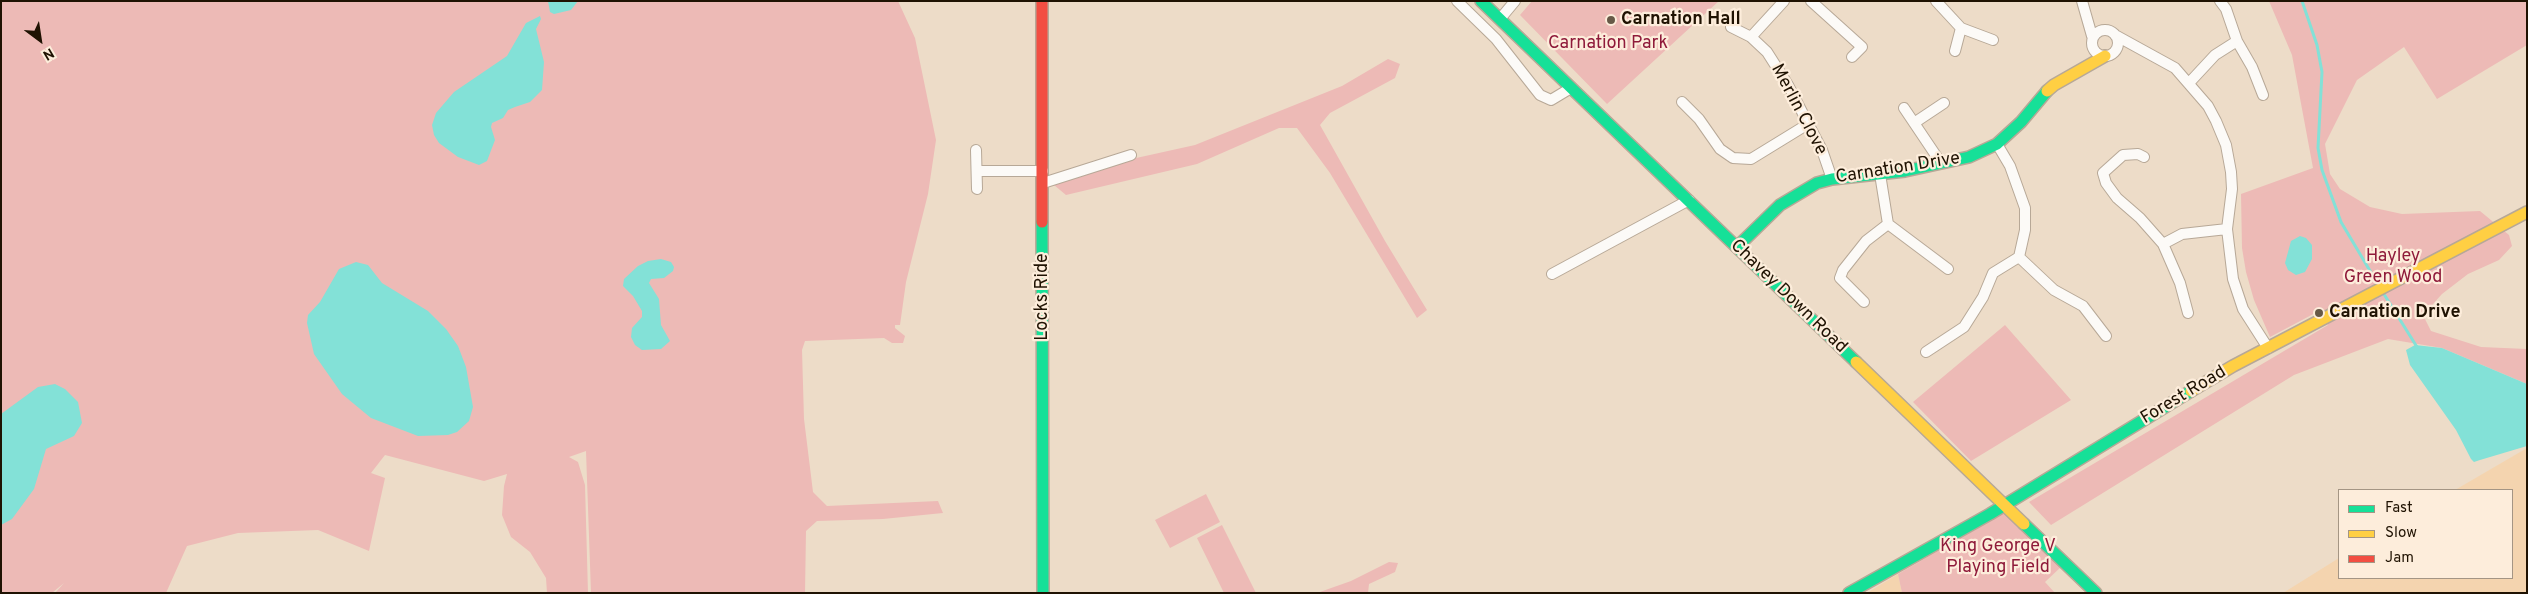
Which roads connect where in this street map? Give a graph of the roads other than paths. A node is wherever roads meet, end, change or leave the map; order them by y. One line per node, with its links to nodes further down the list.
1 (1042, 1): 38 (main road, Locks Ride)
2 (1456, 1): 25 (street)
3 (1481, 1): 10 (main road, Chavey Down Road)
4 (1515, 1): 10 (street)
5 (1784, 1): 15 (street)
6 (1811, 1): 22 (street)
7 (1936, 1): 12 (street)
8 (2220, 1): 18 (street)
9 (2083, 4): 13 (street); 16 (street)
10 (1500, 19): 25 (main road, Chavey Down Road)
11 (1731, 27): 15 (street, Merlin Clove)
12 (1961, 28): 17 (street); 19 (street)
13 (2103, 29): 14 (street, Carnation Drive); 16 (street)
14 (2115, 35): 20 (street, Carnation Drive); 21 (street)
15 (1751, 37): 31 (street, Merlin Clove)
16 (2092, 38): 21 (street); 23 (street)
17 (1993, 40)
18 (2236, 41): 24 (street); 26 (street)
19 (1955, 51)
20 (2144, 52): 21 (street, Carnation Drive); 24 (street, Carnation Drive)
21 (2110, 54): 23 (main road, Carnation Drive)
22 (1852, 57)
23 (2079, 69): 32 (main road, Carnation Drive)
24 (2190, 83): 46 (street, Carnation Drive)
25 (1570, 88): 43 (main road, Chavey Down Road)
26 (2263, 94)
27 (1682, 102): 31 (street)
28 (1944, 103): 30 (street)
29 (1904, 108): 30 (street)
30 (1914, 123): 36 (street)
31 (1808, 124): 40 (street, Merlin Clove)
32 (1997, 144): 36 (main road, Carnation Drive); 49 (street)
33 (976, 150): 37 (street)
34 (1131, 155): 41 (street)
35 (2144, 157): 47 (street)
36 (1941, 163): 39 (main road, Carnation Drive)
37 (977, 171): 38 (street); 42 (street)
38 (1043, 171): 41 (main road, Locks Ride)
39 (1880, 174): 40 (main road, Carnation Drive); 45 (street)
40 (1832, 179): 48 (main road, Carnation Drive)
41 (1043, 184): 58 (main road, Locks Ride)
42 (976, 189)
43 (1689, 200): 48 (main road, Chavey Down Road); 51 (street)
44 (2527, 212): 55 (main road, Forest Road)
45 (1888, 224): 50 (street); 52 (street)
46 (2227, 229): 47 (street); 55 (street, Carnation Drive)
47 (2163, 244): 53 (street)
48 (1737, 247): 57 (main road, Chavey Down Road)
49 (2019, 257): 54 (street); 56 (street)
50 (1948, 269)
51 (1552, 274)
52 (1864, 302)
53 (2188, 312)
54 (2106, 336)
55 (2268, 348): 57 (main road, Forest Road)
56 (1926, 352)
57 (2004, 505): 59 (main road, Forest Road); 60 (main road, Chavey Down Road)
58 (1043, 593)
59 (1850, 593)
60 (2096, 593)

